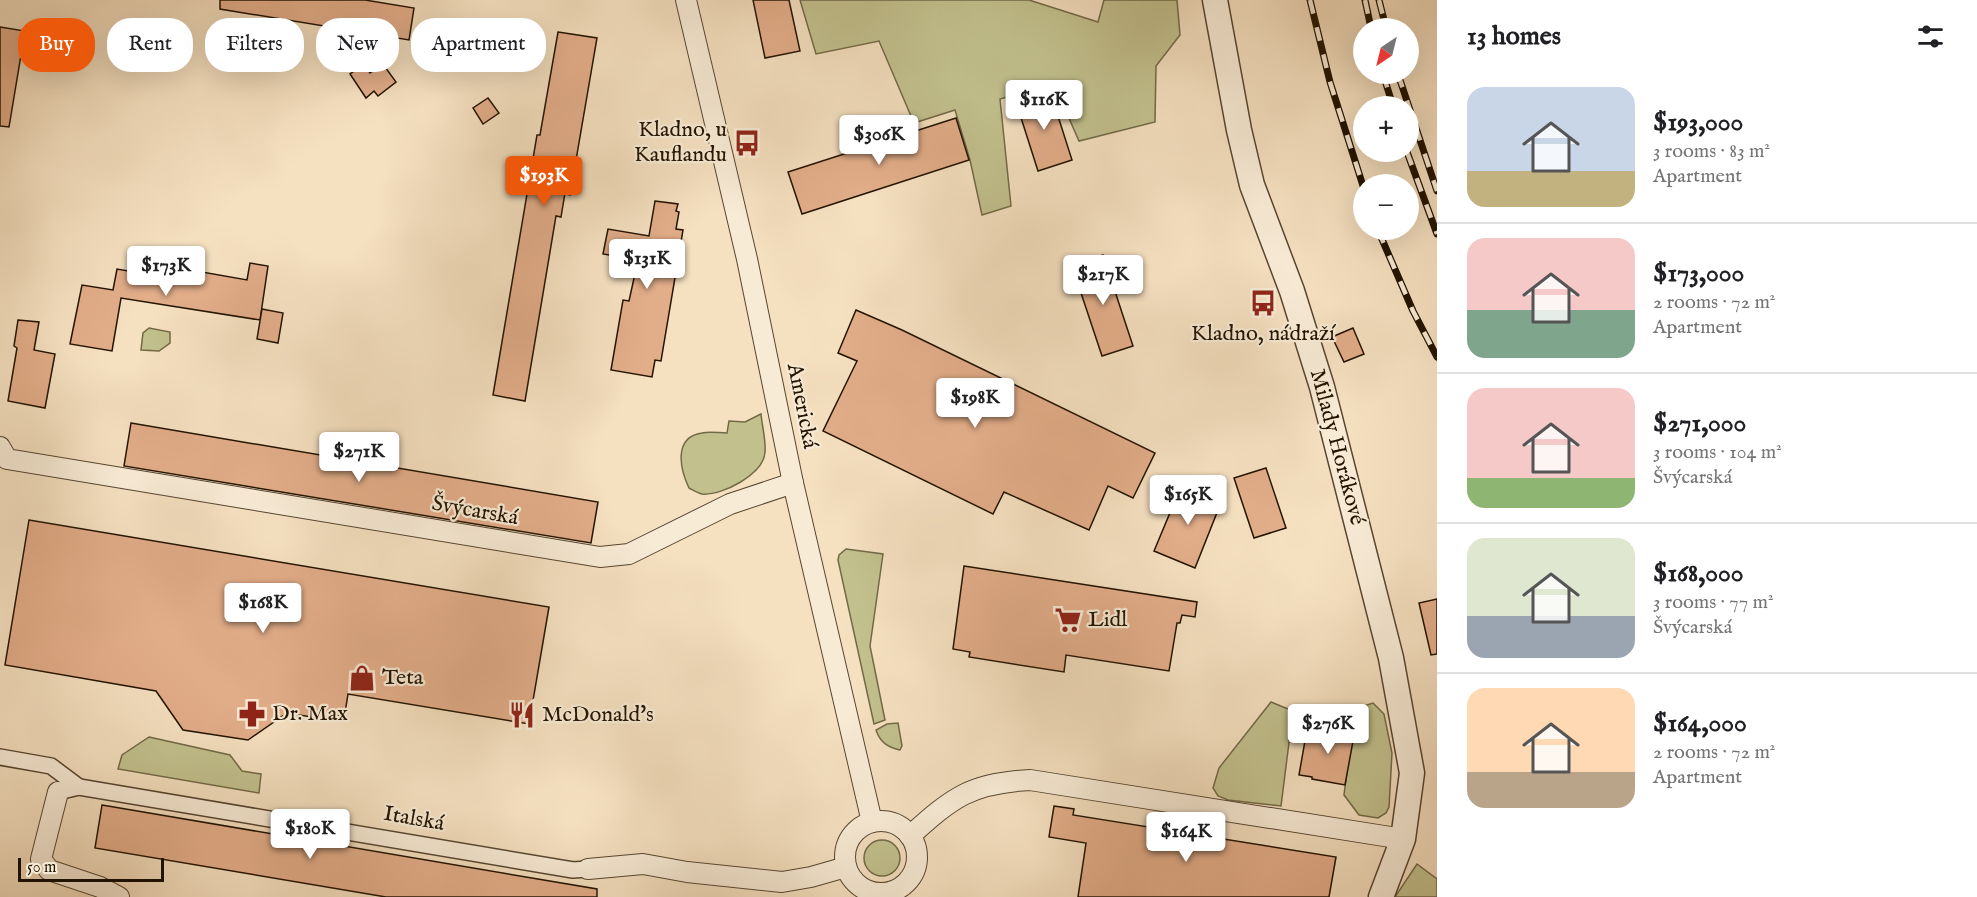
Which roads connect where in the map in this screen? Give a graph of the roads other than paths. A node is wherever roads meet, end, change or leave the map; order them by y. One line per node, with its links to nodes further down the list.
1 (686, 0): 4 (street, Americká)
2 (1215, 0): 10 (street, Milady Horákové)
3 (0, 447): 4 (street, Švýcarská)
4 (793, 483): 8 (street, Americká)
5 (0, 758): 6 (street)
6 (79, 787): 7 (street, Italská); 12 (street, Italská)
7 (58, 792): 14 (street, Italská)
8 (872, 822): 9 (street); 11 (street)
9 (910, 836): 10 (street); 13 (street)
10 (1403, 838): 15 (street, Milady Horákové)
11 (846, 867): 12 (street, Italská); 13 (street)
12 (588, 869)
13 (879, 895)
14 (119, 897)
15 (1381, 897)

